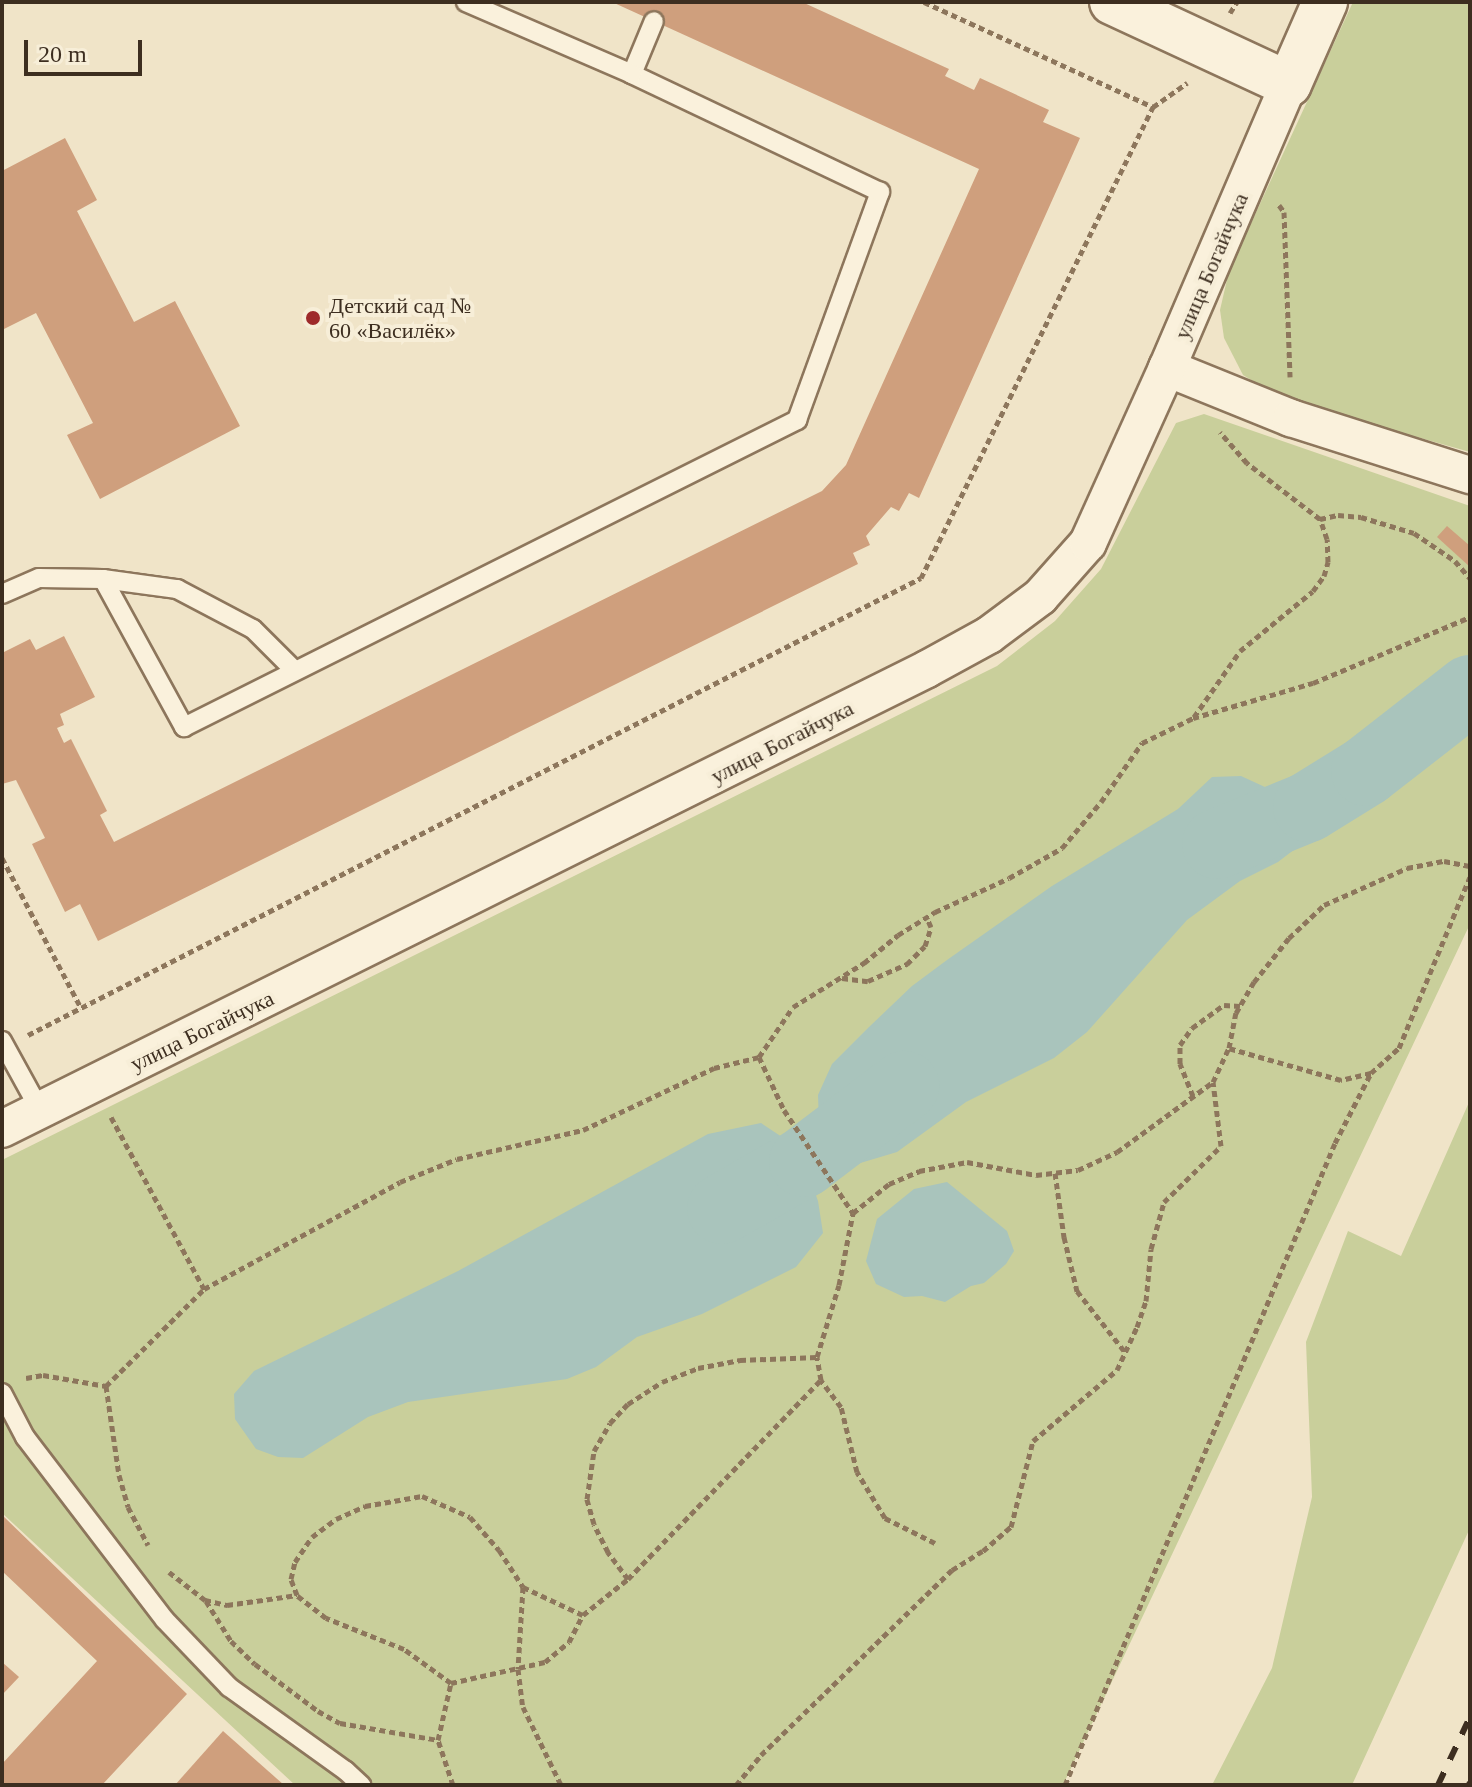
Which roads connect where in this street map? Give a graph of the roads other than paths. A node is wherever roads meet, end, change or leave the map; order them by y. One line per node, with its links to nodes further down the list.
1 (466, 2): 5 (lane)
2 (1112, 2): 6 (street)
3 (1325, 2): 6 (street)
4 (654, 21): 5 (lane)
5 (632, 74): 11 (lane)
6 (1289, 84): 7 (street, улица Богайчука)
7 (1167, 368): 8 (street); 13 (street, улица Богайчука)
8 (1470, 475)
9 (103, 579): 10 (lane); 11 (lane); 11 (lane)
10 (2, 594)
11 (295, 671)
12 (3, 1043): 13 (lane)
13 (40, 1110): 14 (street, улица Богайчука)
14 (2, 1129)
15 (2, 1393): 16 (lane)
16 (361, 1785)

